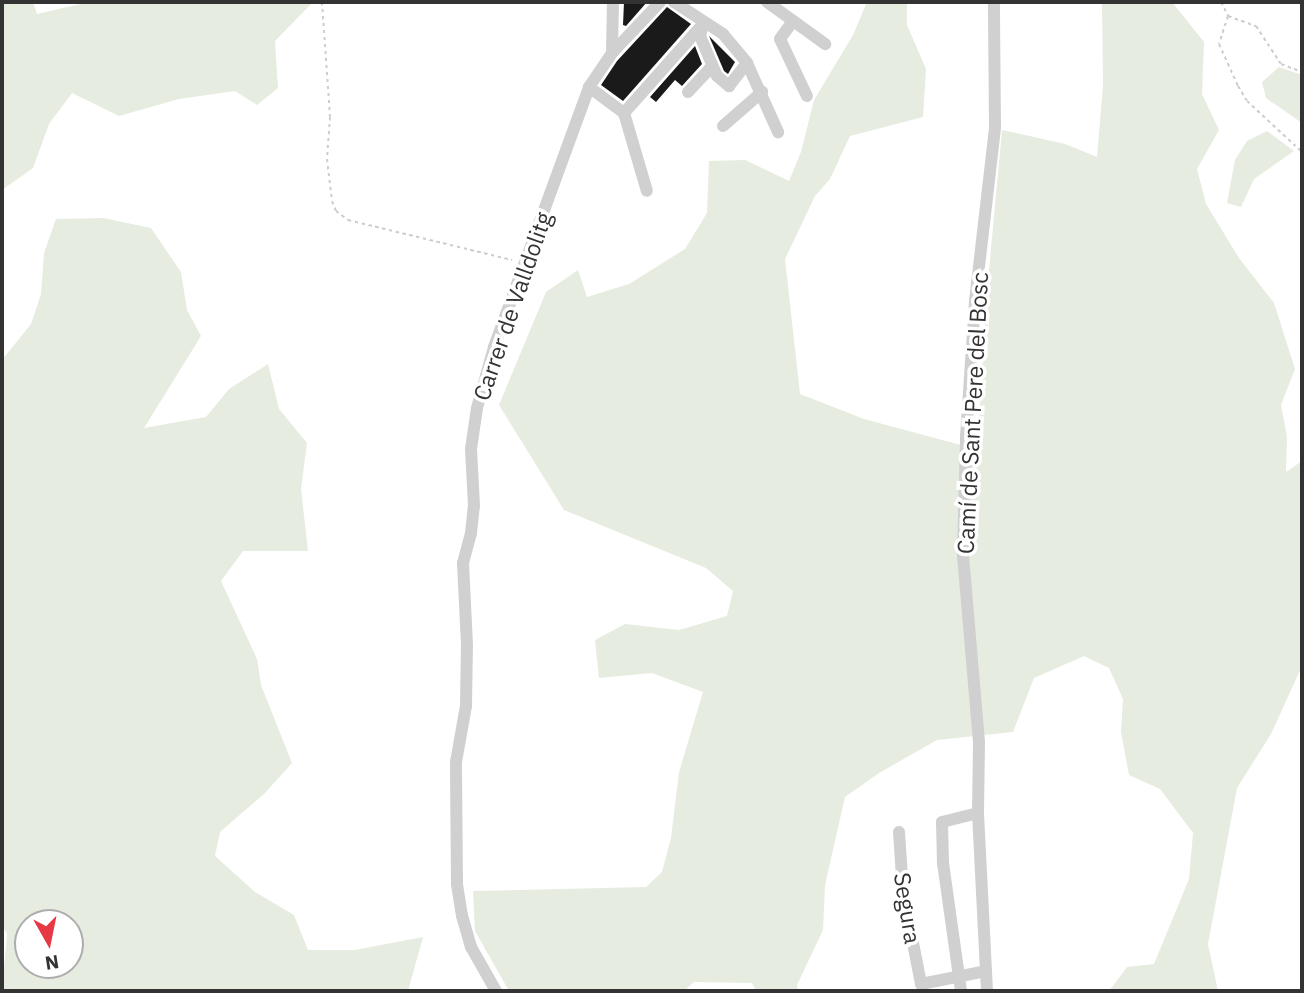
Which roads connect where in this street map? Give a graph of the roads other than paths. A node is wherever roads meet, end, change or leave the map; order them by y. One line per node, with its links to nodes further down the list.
1 (613, 2): 9 (street)
2 (660, 2): 9 (street, Carrer de Valldolitg)
3 (674, 2): 7 (street)
4 (766, 2): 6 (street)
5 (994, 2): 20 (street, Camí de Sant Pere del Bosc)
6 (793, 21): 8 (street); 15 (street)
7 (703, 24): 10 (street); 11 (street); 16 (street)
8 (825, 44)
9 (612, 53): 12 (street, Carrer de Valldolitg)
10 (747, 63): 11 (street); 14 (street)
11 (710, 67): 13 (street)
12 (589, 88): 16 (street); 25 (street, Carrer de Valldolitg)
13 (688, 92)
14 (762, 92): 17 (street); 18 (street)
15 (807, 96)
16 (624, 113): 19 (street)
17 (723, 126)
18 (778, 132)
19 (647, 191)
20 (978, 813): 22 (street, Camí de Sant Pere del Bosc); 23 (street)
21 (900, 832): 24 (street, Segura)
22 (986, 971): 23 (street); 27 (street, Camí de Sant Pere del Bosc)
23 (959, 977): 24 (street); 26 (street)
24 (929, 986)
25 (495, 991)
26 (961, 991)
27 (987, 991)

